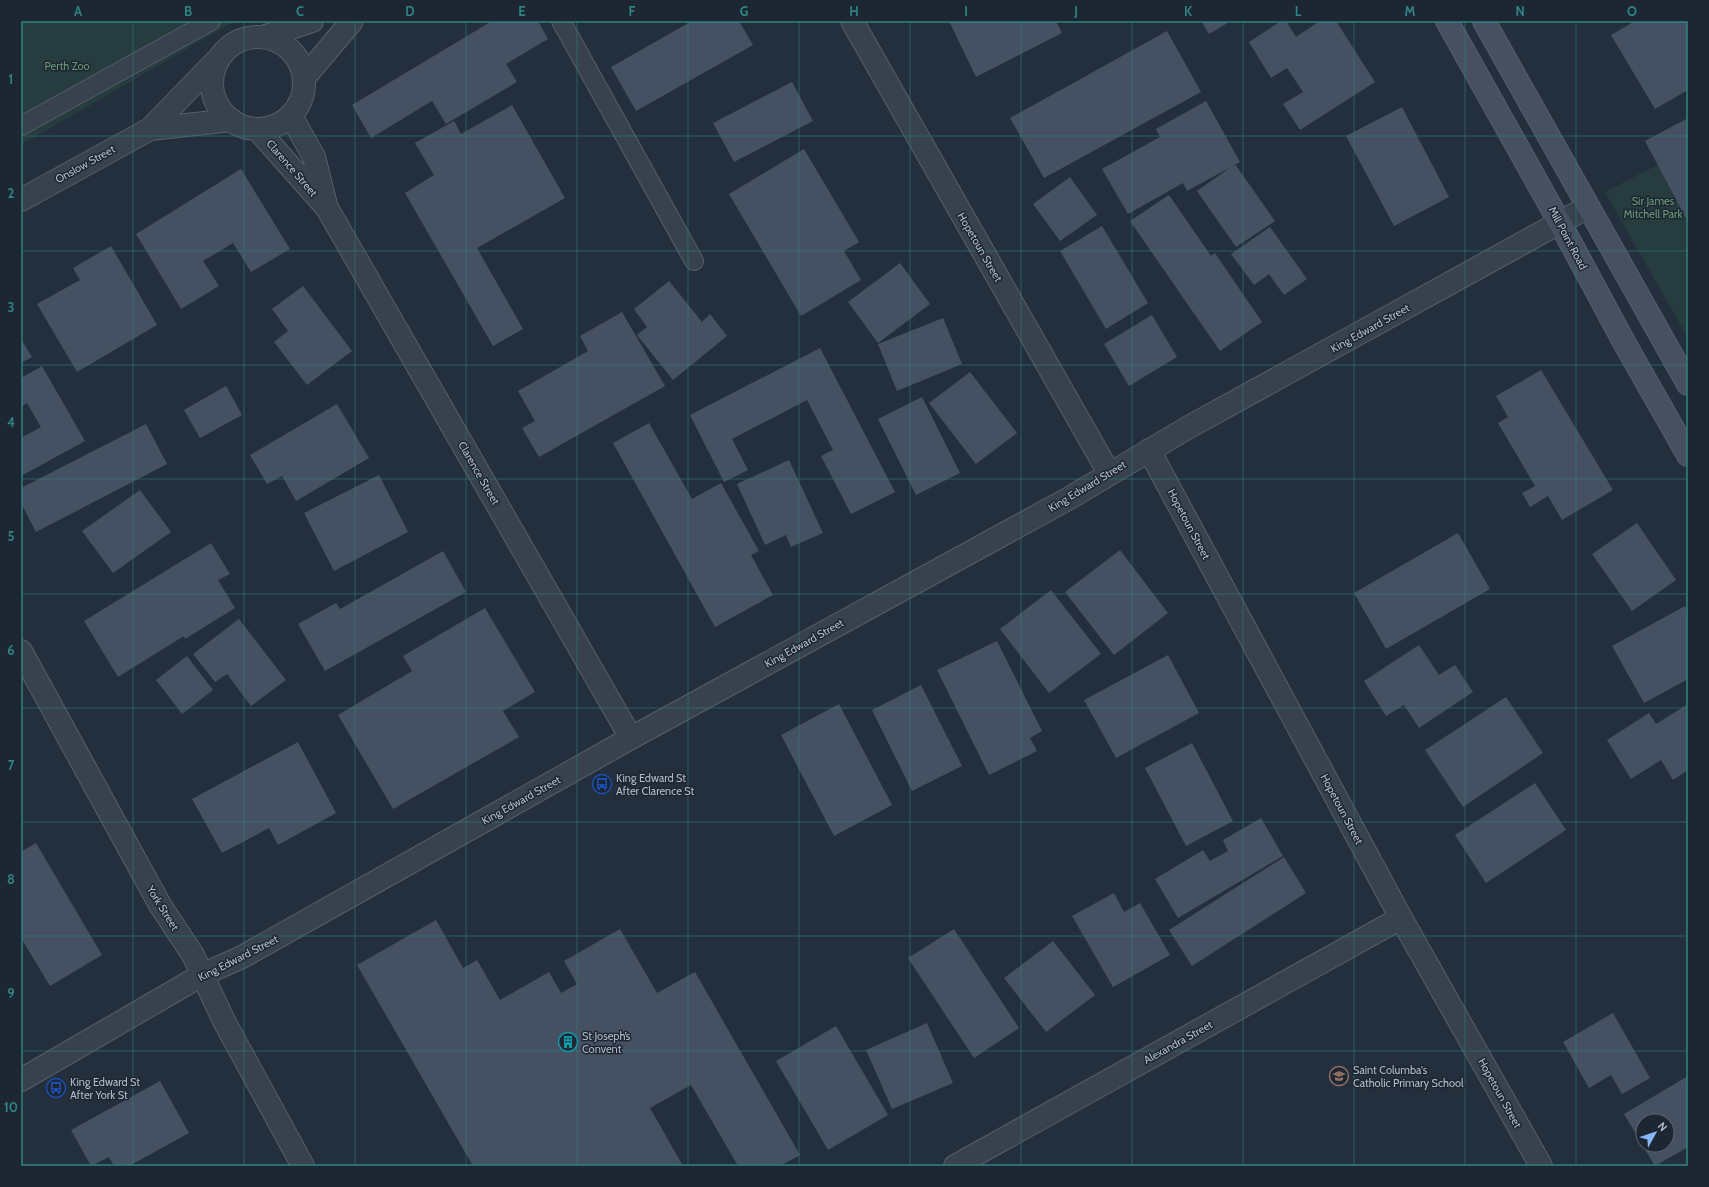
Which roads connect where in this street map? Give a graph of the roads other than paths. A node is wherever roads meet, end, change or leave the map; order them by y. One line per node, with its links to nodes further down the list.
1 (210, 21): 13 (lane)
2 (312, 21): 8 (street, Onslow Street)
3 (352, 21): 10 (street)
4 (561, 21): 20 (lane)
5 (852, 21): 24 (street, Hopetoun Street)
6 (1447, 21): 19 (main road, Mill Point Road)
7 (1484, 21): 17 (main road)
8 (266, 36): 9 (street, Onslow Street); 10 (street, Onslow Street)
9 (216, 60): 12 (street, Onslow Street); 14 (street, Onslow Street)
10 (304, 78): 11 (street, Onslow Street)
11 (291, 116): 15 (street, Onslow Street); 18 (street, Clarence Street)
12 (232, 120): 14 (street, Onslow Street); 15 (street, Onslow Street)
13 (21, 126)
14 (150, 129): 16 (street, Onslow Street)
15 (257, 129): 18 (street, Clarence Street)
16 (21, 200)
17 (1588, 207): 19 (street, King Edward Street); 21 (main road)
18 (327, 208): 26 (street, Clarence Street)
19 (1560, 223): 22 (street, King Edward Street); 23 (main road, Mill Point Road)
20 (694, 261)
21 (1688, 384)
22 (1149, 450): 24 (street, King Edward Street); 27 (street, Hopetoun Street)
23 (1688, 455)
24 (1109, 474): 26 (street, King Edward Street)
25 (21, 651): 28 (street, York Street)
26 (631, 738): 28 (street, King Edward Street)
27 (1401, 918): 31 (street, Alexandra Street); 32 (street, Hopetoun Street)
28 (202, 975): 29 (street, King Edward Street); 30 (street, York Street)
29 (21, 1080)
30 (303, 1166)
31 (954, 1166)
32 (1541, 1166)

